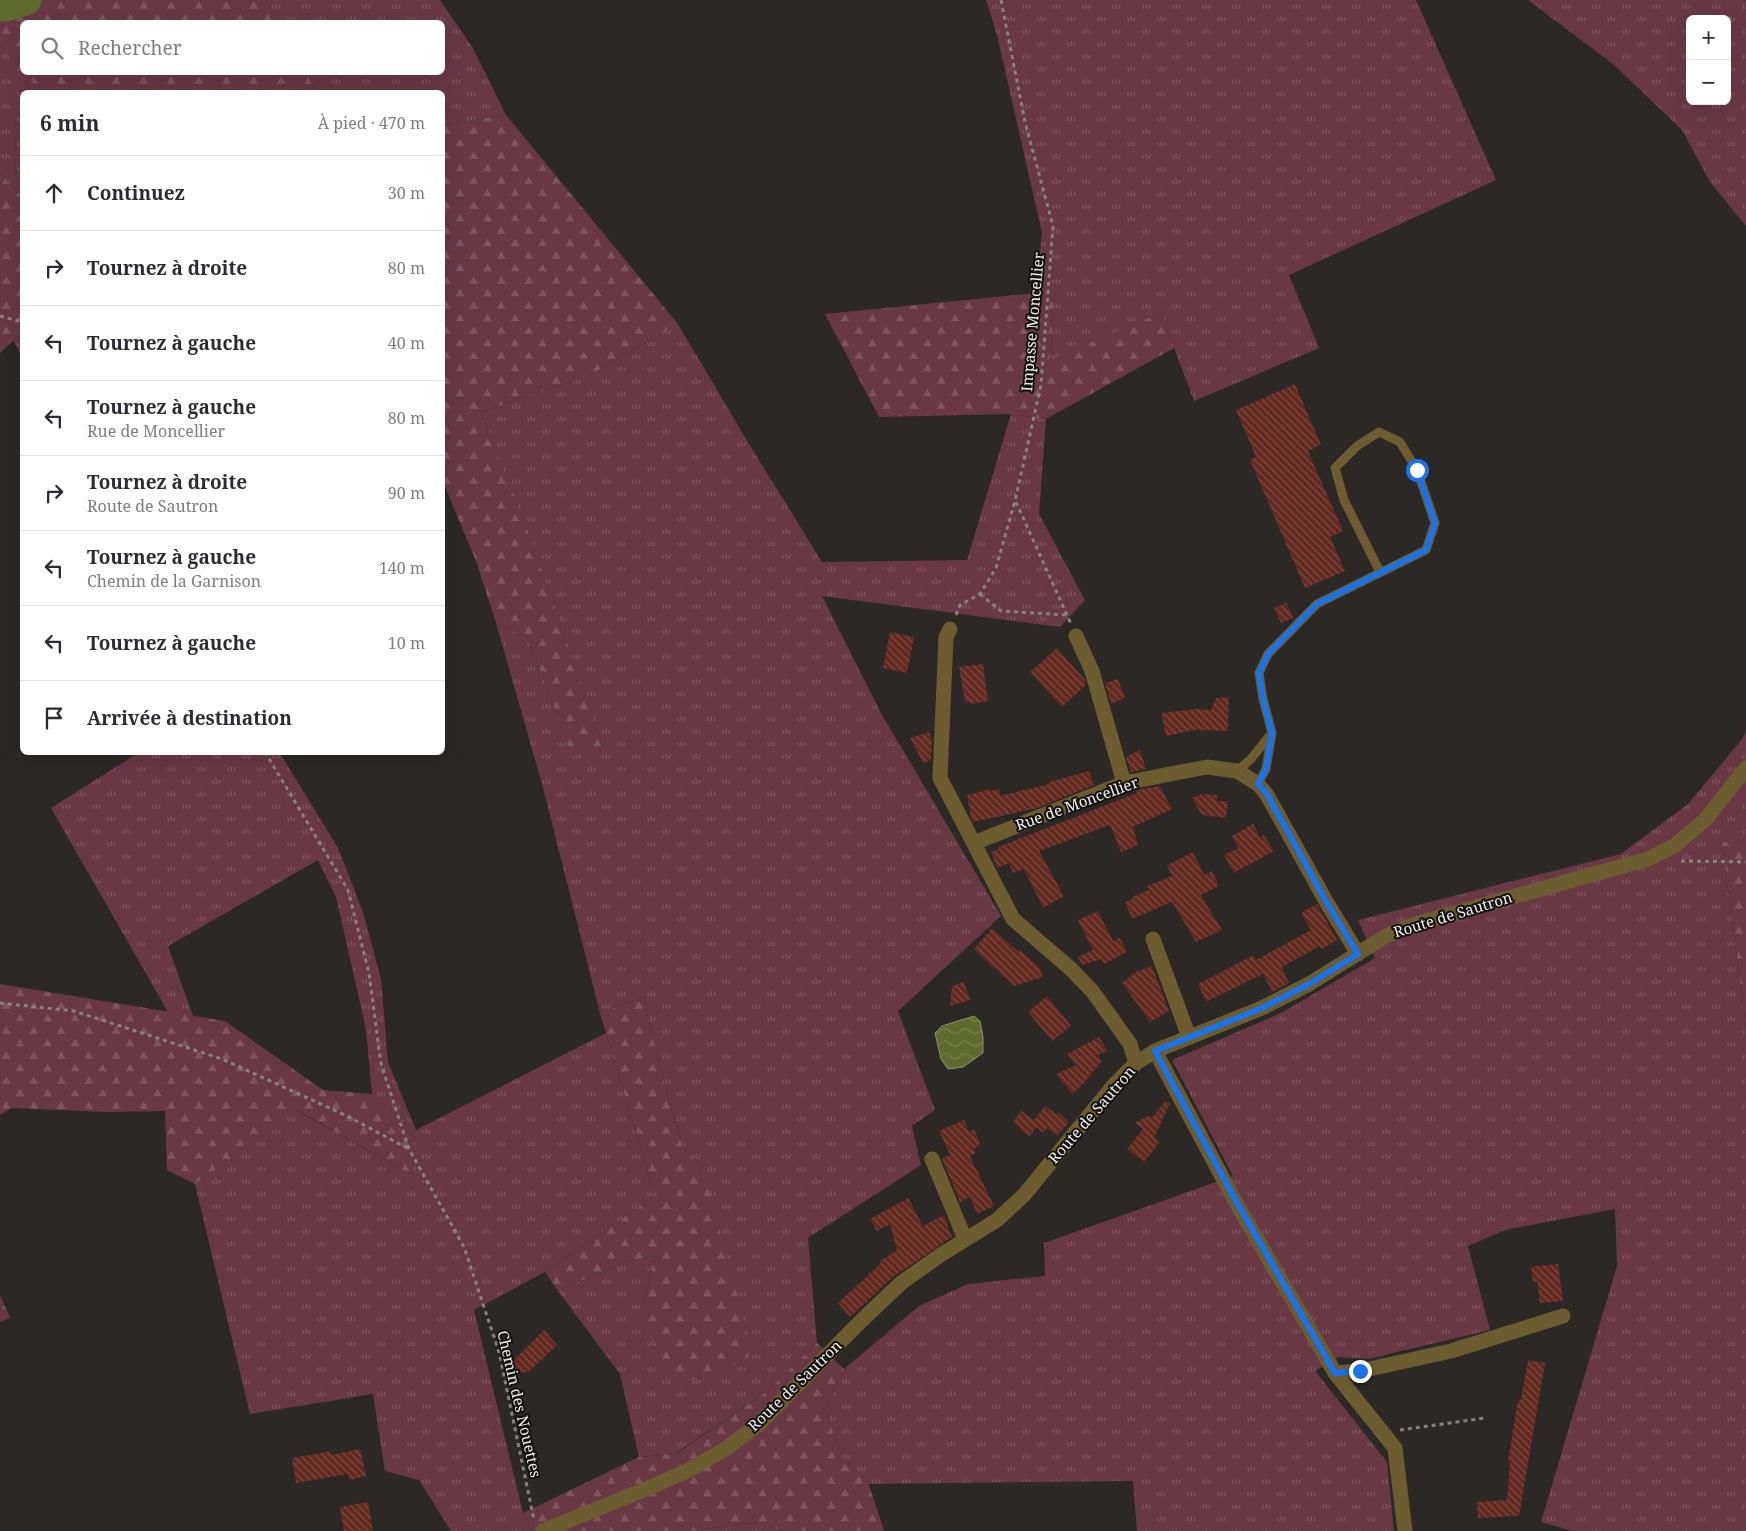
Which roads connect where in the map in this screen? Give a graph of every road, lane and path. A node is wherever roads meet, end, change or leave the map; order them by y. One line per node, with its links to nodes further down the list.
1 (1001, 0): 4 (path, Impasse Moncellier)
2 (0, 316): 3 (path)
3 (20, 321)
4 (1015, 501): 6 (path, Impasse Moncellier); 7 (path)
5 (1380, 572): 5 (lane); 10 (lane)
6 (980, 594): 7 (path); 8 (path, Impasse Moncellier)
7 (1067, 615): 9 (path)
8 (950, 629): 16 (street)
9 (1076, 636): 14 (street)
10 (1272, 733): 13 (lane); 15 (lane)
11 (267, 755): 25 (path, Chemin des Nouettes)
12 (1746, 768): 20 (street, Route de Sautron)
13 (1237, 771): 14 (street, Rue de Moncellier); 15 (street, Rue de Moncellier)
14 (1124, 783): 16 (street, Rue de Moncellier)
15 (1258, 784): 20 (street, Rue de Moncellier)
16 (974, 843): 24 (street)
17 (1674, 861): 18 (path)
18 (1746, 862)
19 (1153, 939): 22 (street)
20 (1358, 954): 22 (street, Route de Sautron)
21 (0, 1004): 25 (path)
22 (1189, 1037): 23 (street, Route de Sautron)
23 (1155, 1051): 24 (street, Route de Sautron); 29 (street)
24 (1136, 1063): 27 (street, Route de Sautron)
25 (409, 1149): 32 (path, Chemin des Nouettes)
26 (932, 1159): 27 (street)
27 (965, 1239): 32 (street, Route de Sautron)
28 (1564, 1316): 29 (street)
29 (1335, 1373): 31 (street)
30 (1485, 1418): 31 (path)
31 (1382, 1432): 33 (street)
32 (538, 1526)
33 (1405, 1531)

